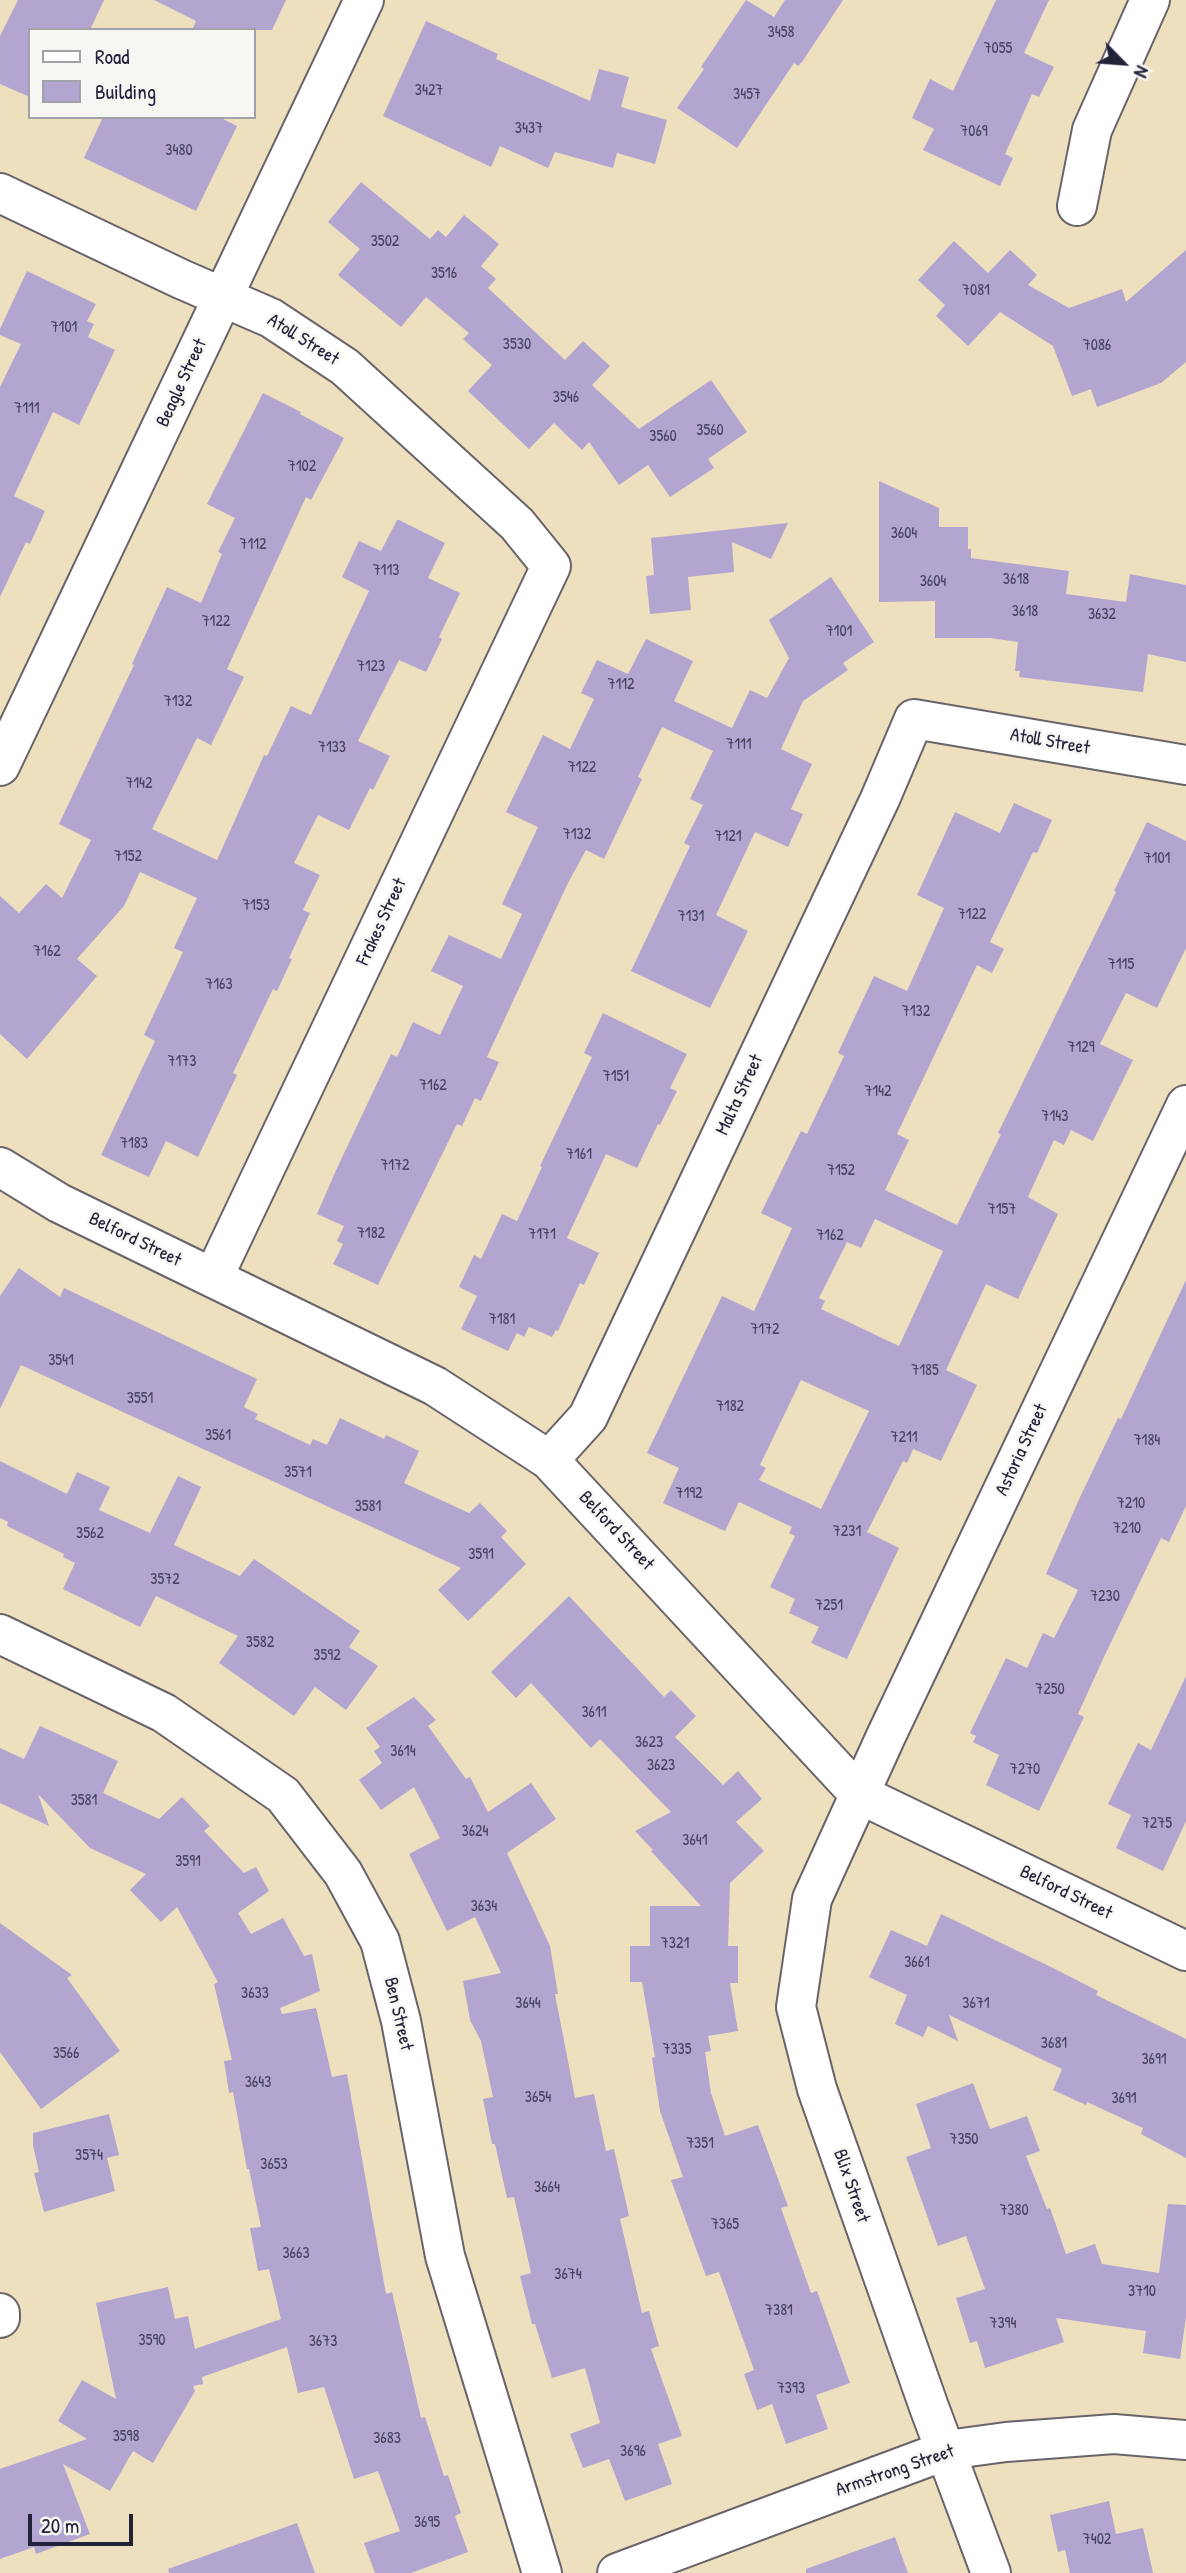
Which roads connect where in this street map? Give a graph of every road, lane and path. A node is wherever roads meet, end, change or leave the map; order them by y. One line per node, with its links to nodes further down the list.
1 (364, 0): 5 (street, Beagle Street)
2 (1150, 0): 4 (street)
3 (0, 193): 5 (street, Atoll Street)
4 (1077, 206)
5 (222, 297): 6 (street, Atoll Street); 9 (street, Beagle Street)
6 (551, 566): 12 (street, Frakes Street)
7 (914, 719): 8 (street, Atoll Street); 13 (street, Malta Street)
8 (1186, 765)
9 (0, 766)
10 (1186, 1105): 15 (street, Astoria Street)
11 (0, 1167): 12 (street, Belford Street)
12 (213, 1278): 13 (street, Belford Street)
13 (549, 1460): 15 (street, Belford Street)
14 (0, 1634): 21 (street, Ben Street)
15 (859, 1794): 16 (street, Belford Street); 20 (street, Blix Street)
16 (1186, 1951)
17 (0, 2313): 18 (street)
18 (0, 2318)
19 (1186, 2440): 20 (street, Armstrong Street)
20 (947, 2450): 22 (street, Armstrong Street); 23 (street, Blix Street)
21 (542, 2573)
22 (617, 2573)
23 (991, 2573)

